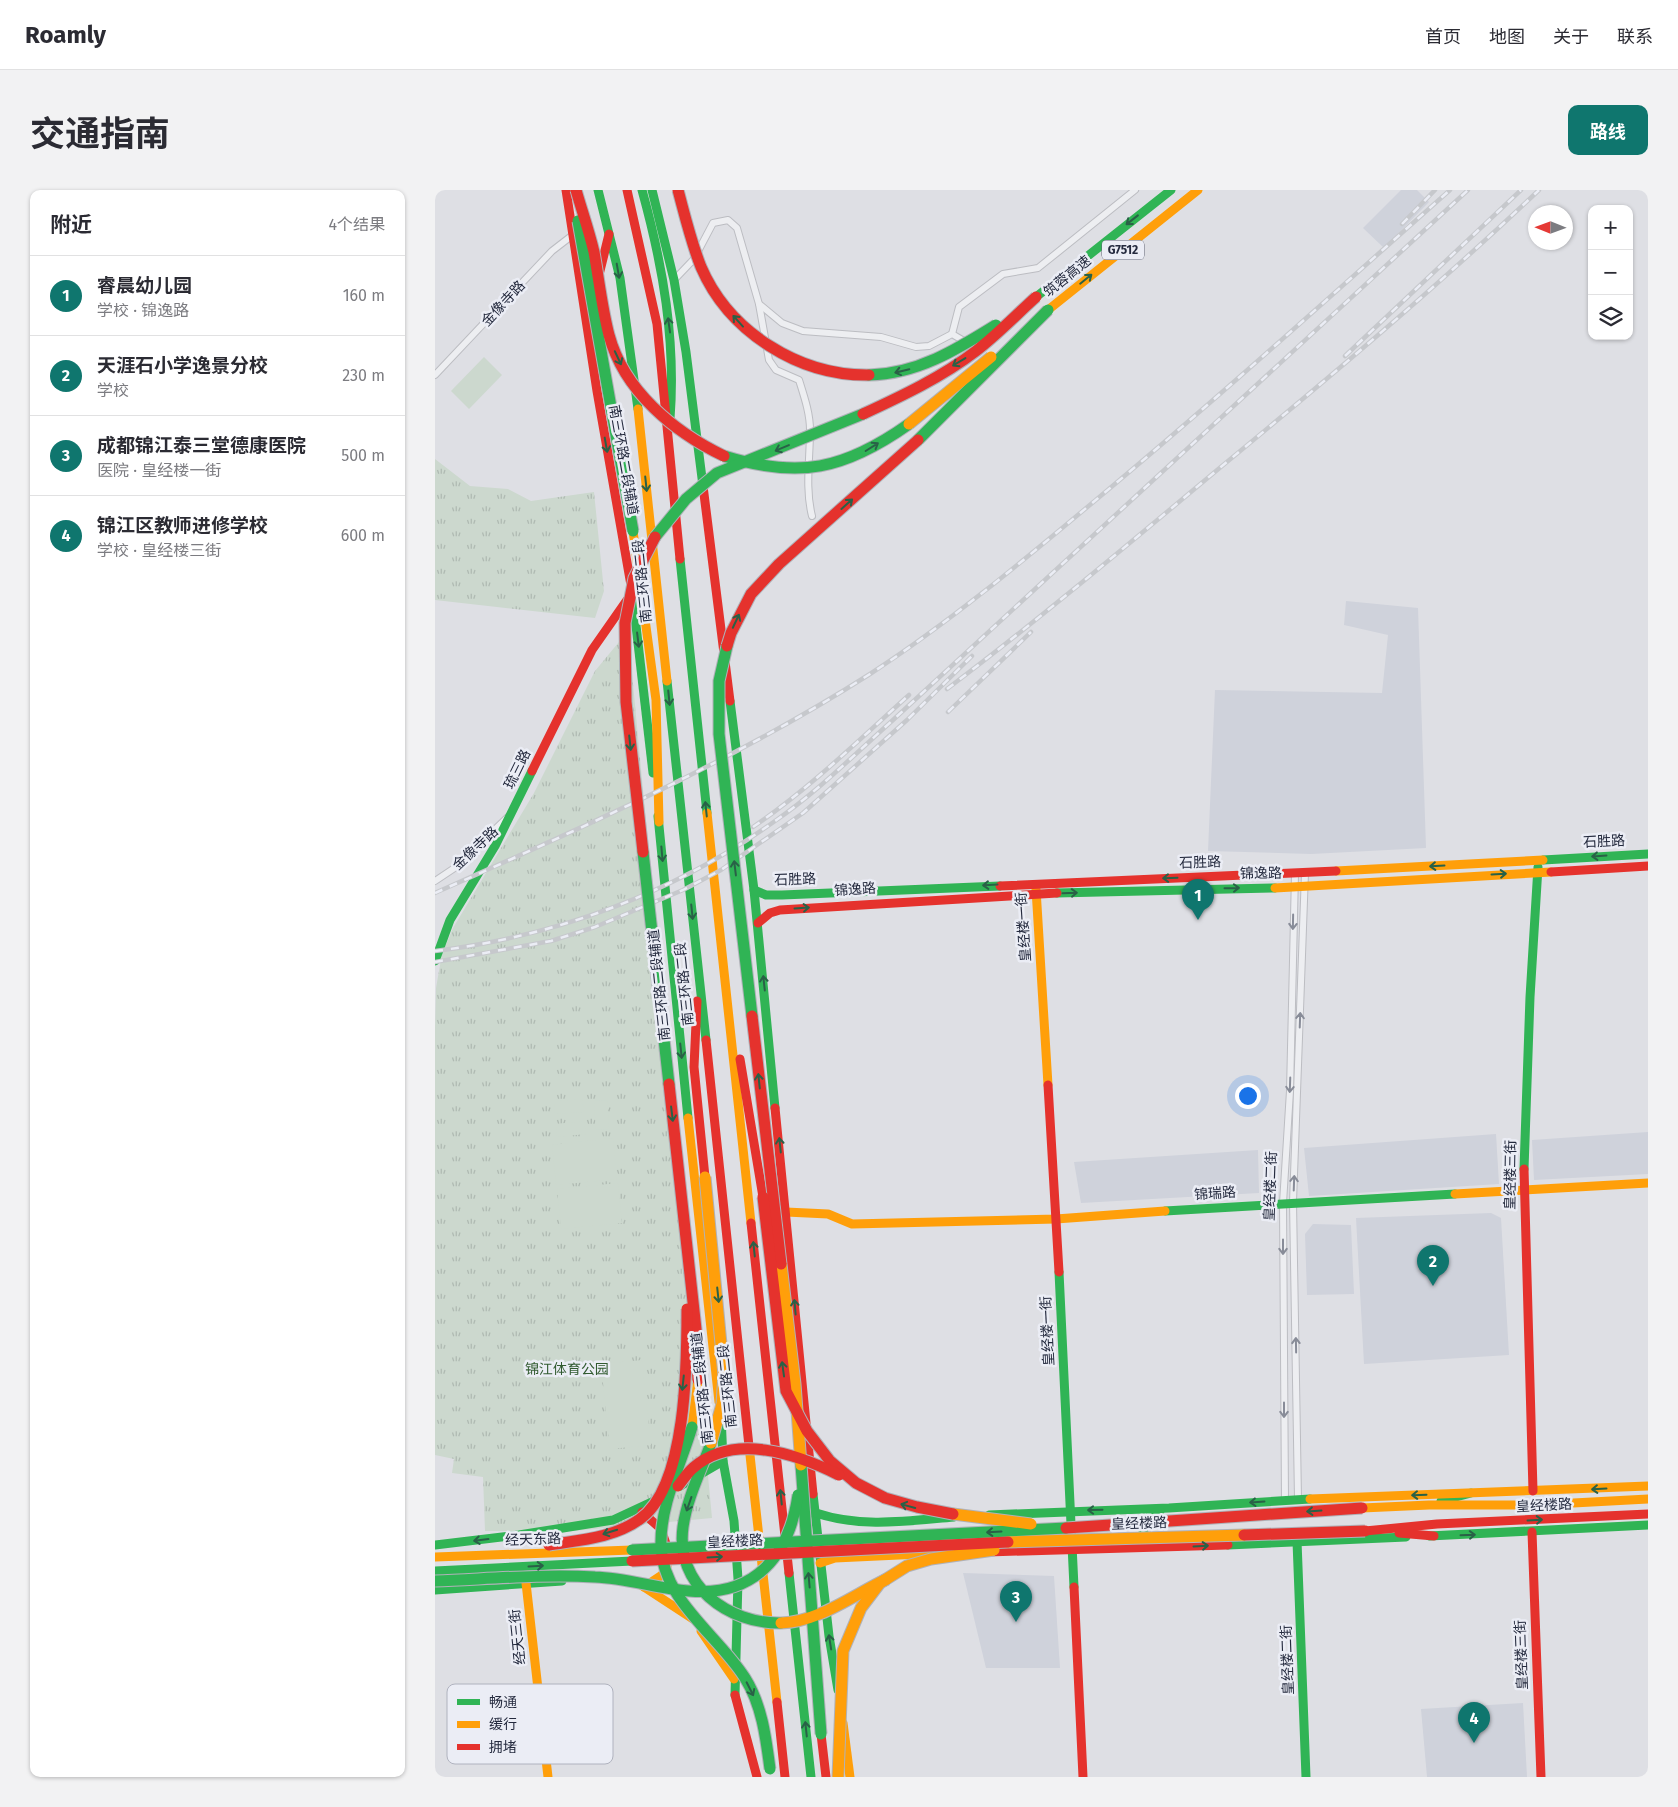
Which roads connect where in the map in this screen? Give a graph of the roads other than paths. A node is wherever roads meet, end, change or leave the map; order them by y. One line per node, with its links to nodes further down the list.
1 (566, 190): 12 (main road, 南三环路二段辅道)
2 (573, 190): 14 (main road); 17 (main road, one-way to 17, bridge); 26 (main road, bridge)
3 (598, 190): 11 (main road, 南三环路二段)
4 (627, 190): 22 (main road)
5 (642, 190): 13 (main road)
6 (652, 190): 13 (main road)
7 (678, 190): 15 (main road, one-way to 7, bridge)
8 (1135, 190): 18 (street)
9 (1171, 190): 15 (main road, 筑蓉高速 / G7512, one-way to 15)
10 (1197, 190): 17 (main road, 筑蓉高速 / G7512, one-way to 10)
11 (610, 232): 14 (main road); 37 (main road, 南三环路二段, one-way to 37)
12 (574, 234): 20 (street, 金像寺路); 21 (main road, 南三环路二段辅道)
13 (668, 279): 16 (street); 22 (main road, one-way to 13); 33 (main road)
14 (594, 297): 21 (main road)
15 (1036, 297): 43 (main road, one-way to 43, bridge)
16 (759, 304): 18 (street); 23 (street)
17 (1048, 310): 45 (main road, one-way to 17, bridge)
18 (952, 334): 19 (street)
19 (995, 360)
20 (435, 375)
21 (603, 423): 24 (main road, 南三环路二段辅道, one-way to 24)
22 (667, 443): 36 (main road, one-way to 22)
23 (812, 516)
24 (632, 593): 25 (main road, 琉三路); 26 (main road, 南三环路二段辅道, one-way to 26)
25 (512, 812): 31 (street, 金像寺路); 35 (main road, 琉三路)
26 (659, 822): 44 (main road, 南三环路二段辅道, one-way to 44)
27 (1648, 854): 28 (main road, 石胜路, one-way to 28)
28 (1539, 866): 29 (main road); 30 (main road, 石胜路); 39 (main road, 皇经楼三街)
29 (1648, 866)
30 (1300, 880): 32 (main road, 石胜路); 40 (street, 皇经楼二街, one-way to 30); 40 (street, 皇经楼二街, one-way to 40)
31 (435, 881)
32 (1036, 889): 33 (main road, 石胜路, one-way to 33); 34 (main road, 锦逸路, one-way to 32); 42 (main road, 皇经楼一街)
33 (754, 890): 34 (main road)
34 (758, 923): 41 (main road, one-way to 34)
35 (435, 961)
36 (725, 979): 48 (main road, one-way to 36, bridge); 86 (main road, one-way to 36)
37 (699, 982): 74 (main road, one-way to 74, bridge); 85 (main road, 南三环路二段)
38 (1648, 1183): 39 (main road, 锦瑞路)
39 (1523, 1188): 40 (main road, 锦瑞路); 47 (main road, 皇经楼三街)
40 (1288, 1202): 42 (main road, 锦瑞路); 51 (street, 皇经楼二街, one-way to 40); 53 (street, 皇经楼二街, one-way to 53)
41 (786, 1212): 42 (main road, 锦瑞路); 58 (main road, one-way to 41)
42 (1056, 1219): 57 (main road, 皇经楼一街)
43 (687, 1247): 50 (main road, bridge); 71 (main road, one-way to 71, bridge)
44 (723, 1461): 56 (main road); 79 (main road, 南三环路二段辅道)
45 (801, 1471): 75 (main road, bridge); 87 (main road, one-way to 45, bridge)
46 (1648, 1486): 47 (main road, one-way to 47)
47 (1533, 1491): 49 (main road)
48 (871, 1493): 50 (main road, bridge); 61 (main road, one-way to 48, bridge)
49 (1471, 1493): 51 (main road, one-way to 51); 54 (main road)
50 (672, 1496): 82 (main road, one-way to 82, bridge)
51 (1298, 1499): 53 (main road)
52 (1648, 1499): 54 (main road, 皇经楼路)
53 (1285, 1500): 55 (main road, one-way to 55)
54 (1429, 1505): 61 (main road, 皇经楼路, one-way to 61, bridge)
55 (1169, 1508): 57 (main road, one-way to 57); 68 (main road)
56 (638, 1510): 67 (main road, one-way to 67); 77 (main road)
57 (1071, 1510): 58 (main road); 69 (main road, 皇经楼一街)
58 (816, 1513): 72 (main road)
59 (1648, 1514): 62 (main road, 皇经楼路, one-way to 59)
60 (1648, 1525): 63 (main road)
61 (1060, 1528): 70 (main road, 皇经楼路, one-way to 70, bridge)
62 (1365, 1531): 64 (main road); 65 (main road, 皇经楼路, bridge)
63 (1532, 1532): 64 (main road, one-way to 63); 92 (main road, 皇经楼三街)
64 (1434, 1536): 66 (main road)
65 (1058, 1540): 70 (main road, 皇经楼路, one-way to 65, bridge); 74 (main road, bridge)
66 (1297, 1541): 68 (main road, one-way to 66); 91 (main road, 皇经楼二街)
67 (435, 1545)
68 (1170, 1548): 69 (main road)
69 (1073, 1549): 72 (main road); 90 (main road, 皇经楼一街)
70 (632, 1555): 71 (main road, 经天东路); 73 (main road, 经天东路, one-way to 70)
71 (438, 1557)
72 (820, 1563): 89 (main road, one-way to 72)
73 (435, 1570)
74 (887, 1579): 88 (main road, bridge)
75 (435, 1581)
76 (526, 1583): 77 (main road); 78 (main road); 80 (main road, 经天三街)
77 (644, 1587): 79 (main road)
78 (435, 1590)
79 (734, 1680): 84 (main road, 南三环路二段辅道)
80 (537, 1684)
81 (547, 1764): 83 (main road, 经天三街)
82 (771, 1773)
83 (548, 1777)
84 (757, 1777)
85 (785, 1777)
86 (811, 1777)
87 (826, 1777)
88 (838, 1777)
89 (850, 1777)
90 (1083, 1777)
91 (1306, 1777)
92 (1541, 1777)

